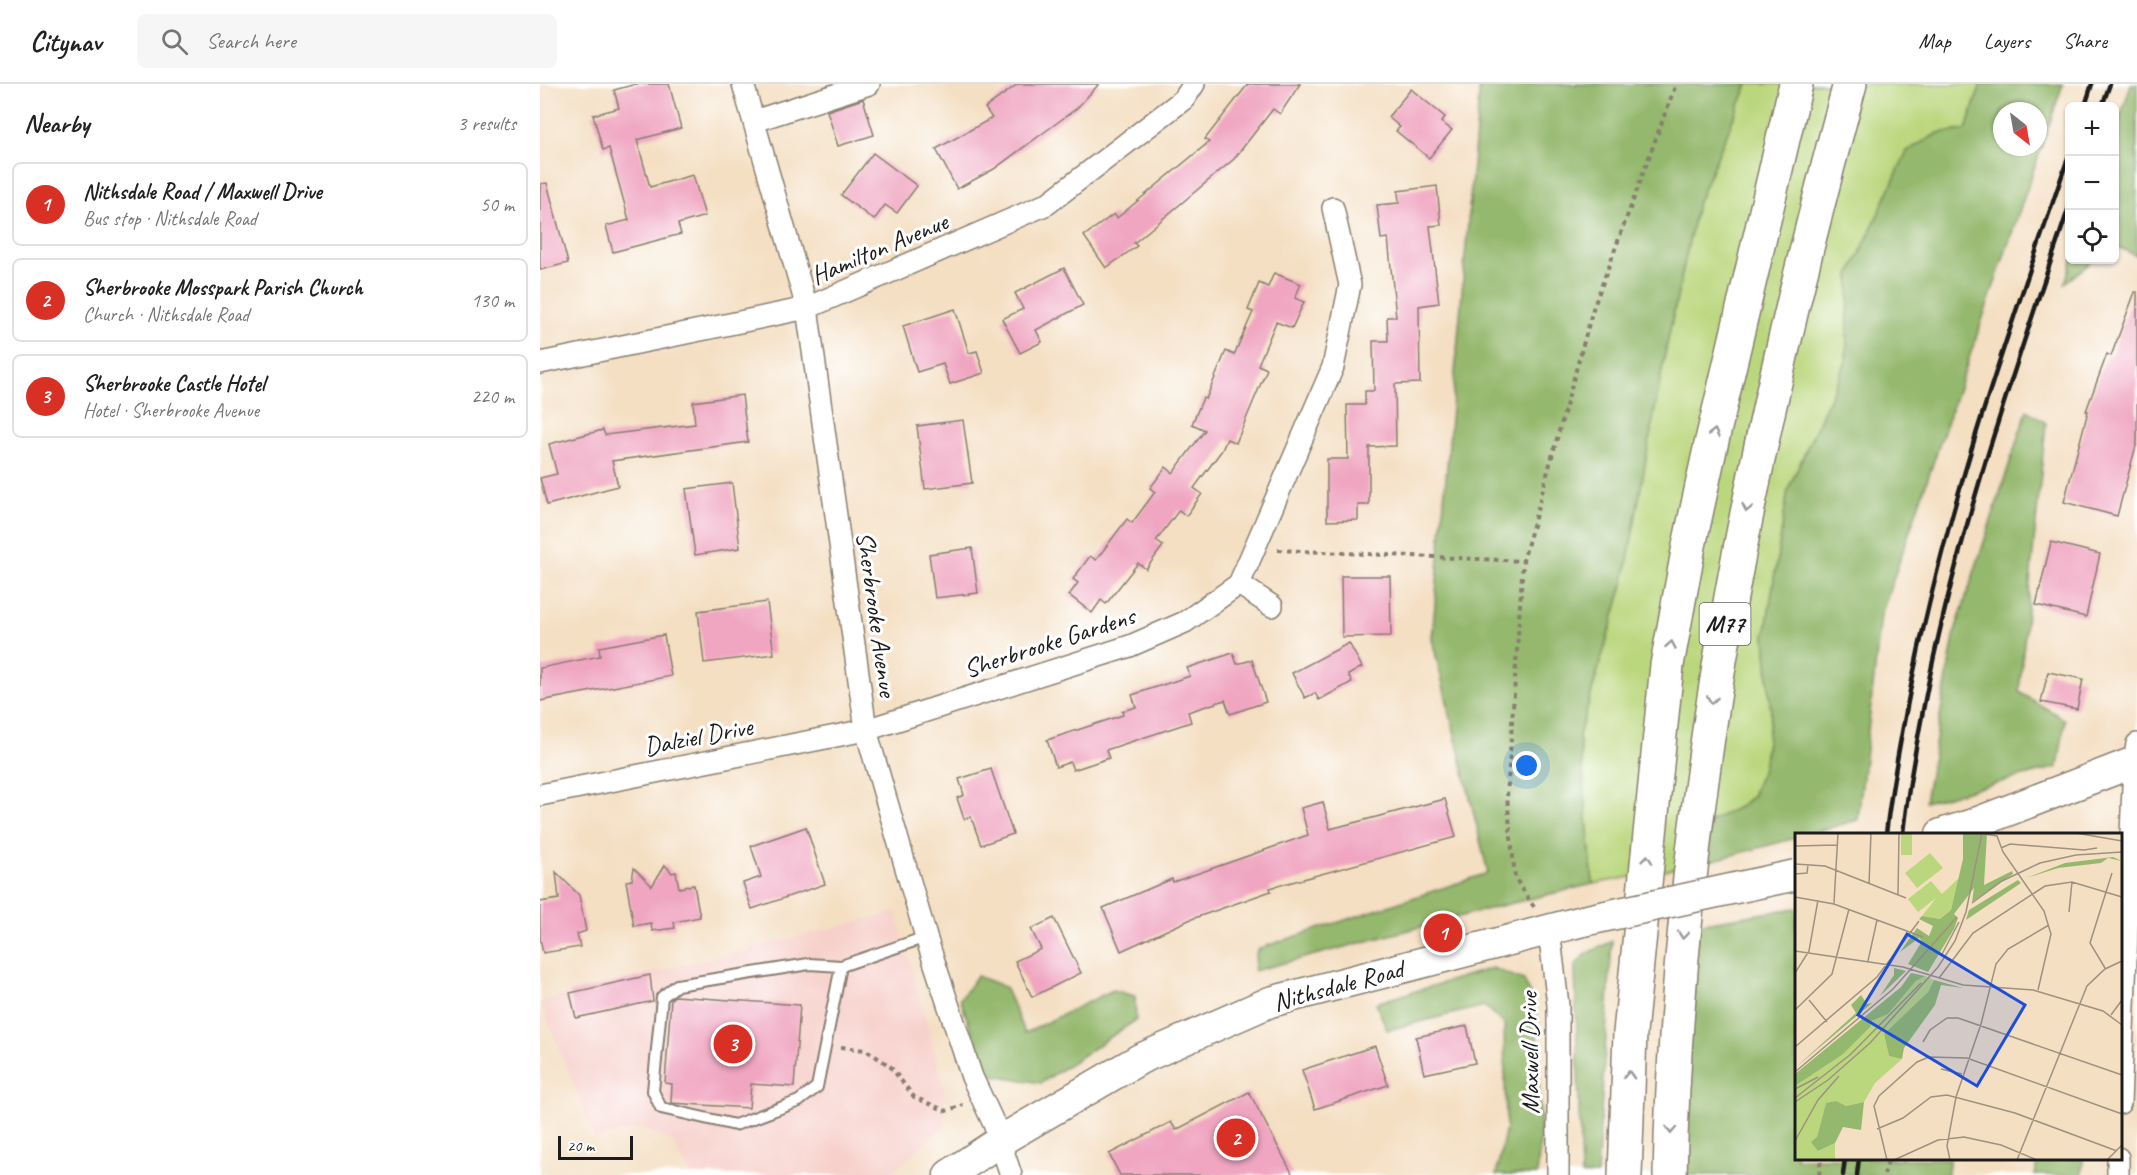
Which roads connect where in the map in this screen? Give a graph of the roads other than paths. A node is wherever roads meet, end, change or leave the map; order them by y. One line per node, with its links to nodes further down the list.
1 (743, 84): 7 (street, Sherbrooke Avenue)
2 (869, 84): 7 (street)
3 (1194, 84): 9 (street, Hamilton Avenue)
4 (1796, 84): 27 (highway, M77, one-way to 4)
5 (1850, 84): 11 (highway, M77)
6 (1868, 84): 11 (highway, M77)
7 (753, 121): 9 (street, Sherbrooke Avenue)
8 (1332, 208): 12 (street)
9 (807, 308): 10 (street, Hamilton Avenue); 14 (street, Sherbrooke Avenue)
10 (540, 363)
11 (1754, 474): 28 (highway, M77, one-way to 28)
12 (1239, 584): 13 (street); 14 (street, Sherbrooke Gardens)
13 (1272, 606)
14 (866, 730): 16 (street, Dalziel Drive); 20 (street, Sherbrooke Avenue)
15 (2136, 756): 17 (street); 22 (street)
16 (540, 795)
17 (1945, 833)
18 (1795, 875): 19 (street, Nithsdale Road, bridge)
19 (1549, 930): 23 (street, Nithsdale Road); 26 (street, Maxwell Drive)
20 (926, 937): 21 (lane); 23 (street, Sherbrooke Avenue)
21 (842, 966): 21 (lane)
22 (2122, 1080)
23 (1000, 1141): 24 (street, Nithsdale Road); 25 (street, Sherbrooke Avenue)
24 (949, 1175)
25 (1011, 1175)
26 (1558, 1175)
27 (1625, 1175)
28 (1670, 1175)

